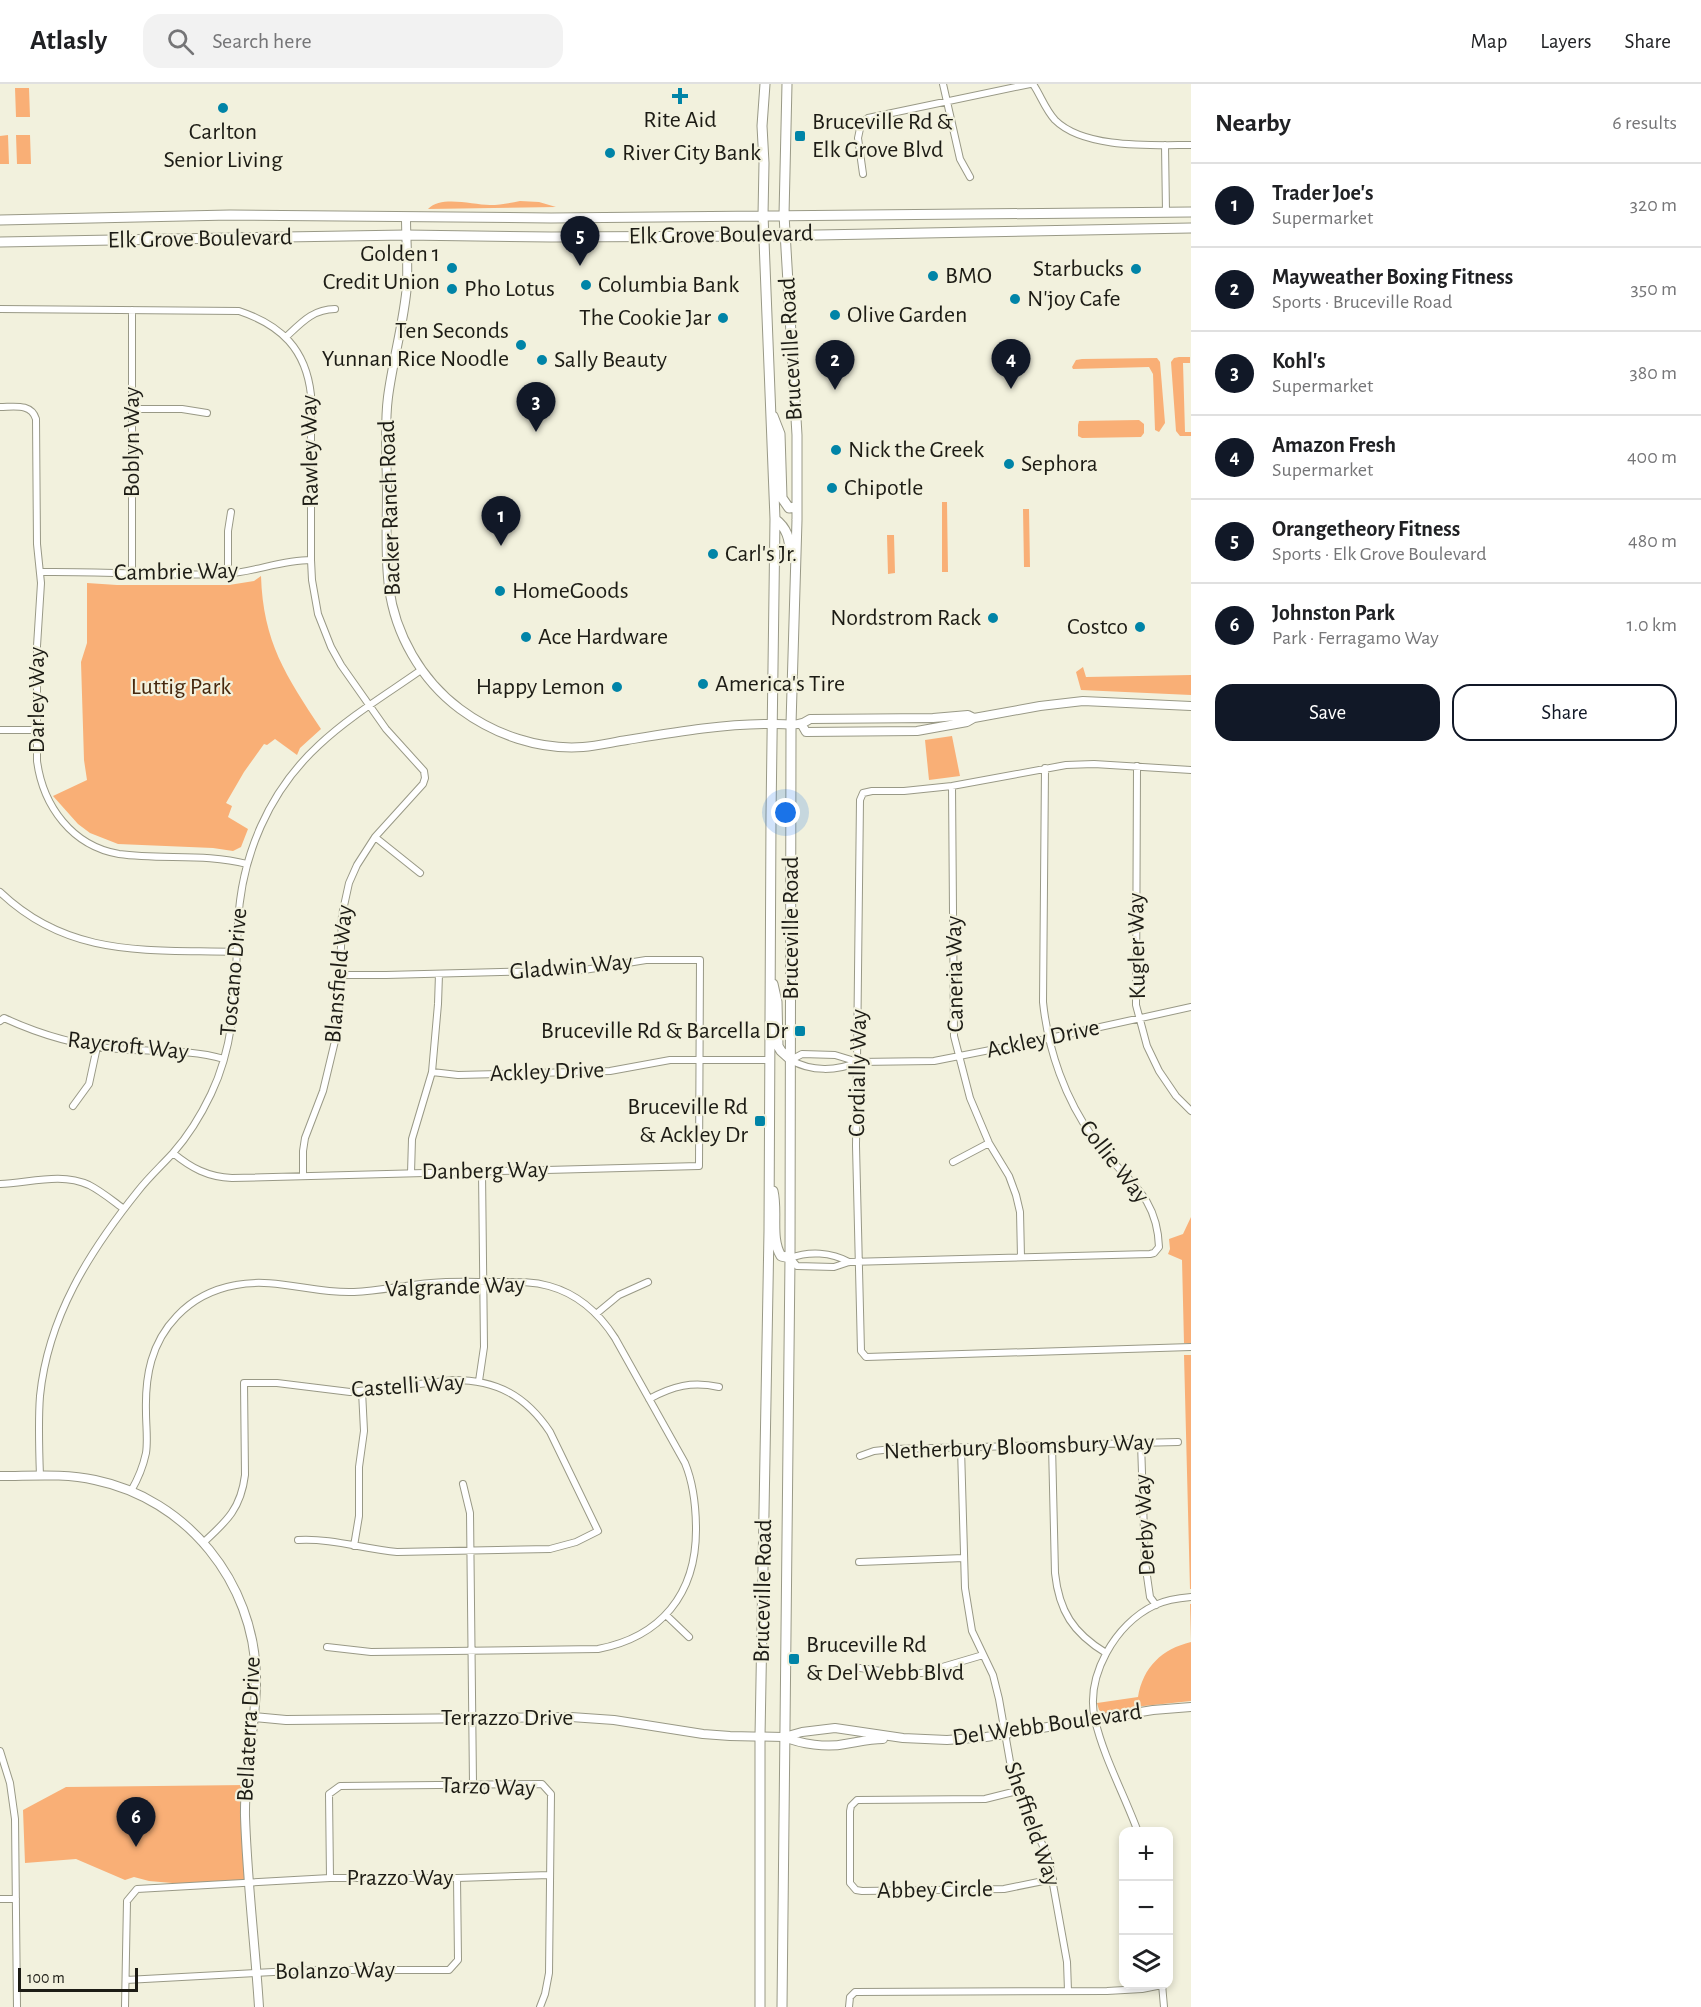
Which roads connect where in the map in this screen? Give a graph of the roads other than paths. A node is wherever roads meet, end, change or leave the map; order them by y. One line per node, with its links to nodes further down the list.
1 (765, 84): 12 (main road, Bruceville Road)
2 (787, 84): 13 (main road, Bruceville Road)
3 (943, 84): 5 (street)
4 (1031, 84): 5 (street); 6 (street)
5 (947, 102): 8 (street); 9 (street)
6 (1165, 145): 7 (street); 10 (street)
7 (1191, 145)
8 (863, 174)
9 (970, 177)
10 (1166, 212): 11 (main road, Elk Grove Boulevard); 13 (main road, Elk Grove Boulevard)
11 (1191, 212)
12 (763, 215): 13 (main road, Elk Grove Boulevard); 14 (main road, Elk Grove Boulevard); 19 (main road, Bruceville Road)
13 (784, 215): 18 (main road, Bruceville Road)
14 (406, 217): 15 (main road, Elk Grove Boulevard); 17 (street, Backer Ranch Road)
15 (0, 220)
16 (1191, 228): 18 (main road, Elk Grove Boulevard)
17 (406, 235): 19 (main road, Elk Grove Boulevard); 20 (main road, Elk Grove Boulevard); 37 (street, Backer Ranch Road)
18 (785, 235): 19 (main road, Elk Grove Boulevard); 29 (main road, Bruceville Road)
19 (764, 236): 27 (main road, Bruceville Road)
20 (0, 242)
21 (0, 309): 23 (street, Rawley Way)
22 (335, 309): 24 (street)
23 (132, 310): 24 (street, Rawley Way); 26 (street, Boblyn Way)
24 (286, 337): 32 (street, Rawley Way)
25 (0, 407): 33 (street, Darley Way)
26 (132, 409): 28 (street); 35 (street, Boblyn Way)
27 (771, 411): 29 (main road, Bruceville Road); 31 (main road, Bruceville Road)
28 (207, 413)
29 (796, 507): 36 (main road, Bruceville Road)
30 (231, 512): 34 (street)
31 (775, 519): 36 (main road, Bruceville Road); 41 (main road, Bruceville Road)
32 (311, 560): 34 (street, Cambrie Way); 38 (street, Rawley Way)
33 (40, 572): 35 (street, Cambrie Way); 45 (street, Darley Way)
34 (228, 573): 35 (street, Cambrie Way)
35 (132, 575)
36 (794, 615): 42 (main road, Bruceville Road)
37 (421, 670): 38 (street, Toscano Drive); 41 (street, Backer Ranch Road)
38 (370, 706): 50 (street, Blansfield Way); 51 (street, Toscano Drive)
39 (1191, 706): 40 (street)
40 (974, 718): 43 (street); 43 (street)
41 (771, 724): 42 (street, Backer Ranch Road); 55 (main road, Bruceville Road)
42 (791, 724): 43 (street, Backer Ranch Road); 66 (main road, Bruceville Road)
43 (802, 725)
44 (0, 730): 45 (street)
45 (37, 730): 51 (street, Darley Way)
46 (1137, 766): 47 (street, Cordially Way); 48 (street, Cordially Way); 59 (street, Kugler Way)
47 (1045, 768): 49 (street, Cordially Way); 61 (street, Collie Way)
48 (1191, 770)
49 (952, 786): 63 (street, Caneria Way); 68 (street, Cordially Way)
50 (375, 837): 52 (street); 57 (street, Blansfield Way)
51 (247, 864): 54 (street, Toscano Drive)
52 (420, 873)
53 (0, 892): 54 (street)
54 (237, 952): 64 (street, Toscano Drive)
55 (770, 972): 65 (main road, Bruceville Road); 66 (main road, Bruceville Road)
56 (439, 974): 57 (street, Gladwin Way); 67 (street, Gladwin Way); 69 (street)
57 (340, 975): 78 (street, Blansfield Way)
58 (1191, 1007): 59 (street, Ackley Drive)
59 (1140, 1018): 61 (street, Ackley Drive); 71 (street, Kugler Way)
60 (0, 1021): 62 (street, Raycroft Way)
61 (1049, 1039): 63 (street, Ackley Drive); 81 (street, Collie Way)
62 (97, 1047): 64 (street, Raycroft Way); 70 (street)
63 (960, 1057): 68 (street, Ackley Drive); 72 (street, Caneria Way)
64 (224, 1059): 73 (street, Toscano Drive)
65 (770, 1060): 67 (street, Ackley Drive); 77 (main road, Bruceville Road)
66 (792, 1060): 68 (street, Ackley Drive); 68 (street, Ackley Drive); 82 (main road, Bruceville Road)
67 (699, 1061): 69 (street, Ackley Drive); 75 (street, Danberg Way)
68 (858, 1062): 84 (street, Cordially Way)
69 (432, 1072): 76 (street)
70 (73, 1106)
71 (1191, 1111)
72 (989, 1143): 74 (street); 81 (street, Caneria Way)
73 (173, 1153): 78 (street, Danberg Way); 80 (street, Toscano Drive)
74 (953, 1162)
75 (482, 1172): 76 (street, Danberg Way); 85 (street)
76 (411, 1173): 78 (street, Danberg Way)
77 (769, 1174): 82 (main road, Bruceville Road); 122 (main road, Bruceville Road)
78 (303, 1176)
79 (0, 1184): 80 (street)
80 (124, 1209): 99 (street, Toscano Drive)
81 (1021, 1257): 84 (street, Collie Way)
82 (790, 1258): 83 (street, Collie Way); 83 (street, Collie Way); 123 (main road, Bruceville Road)
83 (849, 1262): 84 (street, Collie Way)
84 (859, 1262): 88 (street, Cordially Way)
85 (483, 1282): 87 (street, Valgrande Way); 89 (street); 101 (street, Valgrande Way)
86 (648, 1282): 87 (street)
87 (596, 1314): 92 (street, Valgrande Way)
88 (1191, 1347)
89 (479, 1381): 91 (street, Castelli Way); 105 (street, Castelli Way)
90 (719, 1387): 92 (street)
91 (362, 1391): 103 (street, Castelli Way); 104 (street)
92 (649, 1399): 110 (street, Valgrande Way)
93 (1178, 1442): 94 (street, Netherbury Bloomsbury Way)
94 (1141, 1443): 95 (street, Netherbury Bloomsbury Way); 109 (street, Derby Way)
95 (1052, 1445): 96 (street, Netherbury Bloomsbury Way); 114 (street)
96 (961, 1448): 97 (street, Netherbury Bloomsbury Way); 106 (street, Sheffield Way)
97 (860, 1456)
98 (0, 1476): 99 (street, Bellaterra Drive)
99 (40, 1476): 101 (street, Bellaterra Drive)
100 (463, 1484): 105 (street)
101 (131, 1491): 103 (street, Bellaterra Drive)
102 (298, 1540): 104 (street, Castelli Way)
103 (204, 1542): 118 (street, Bellaterra Drive)
104 (354, 1546): 105 (street, Castelli Way)
105 (470, 1551): 113 (street)
106 (964, 1558): 107 (street); 115 (street, Sheffield Way)
107 (859, 1562)
108 (1191, 1597): 109 (street)
109 (1156, 1605): 114 (street)
110 (666, 1615): 111 (street); 113 (street, Valgrande Way)
111 (689, 1637)
112 (327, 1647): 113 (street, Valgrande Way)
113 (471, 1651): 119 (street)
114 (1106, 1653): 120 (street)
115 (983, 1655): 116 (street); 121 (street, Sheffield Way)
116 (860, 1668)
117 (1191, 1707): 120 (street, Del Webb Boulevard)
118 (253, 1717): 119 (street, Terrazzo Drive); 133 (street, Bellaterra Drive)
119 (472, 1718): 122 (street, Terrazzo Drive); 126 (street)
120 (1095, 1719): 121 (street, Del Webb Boulevard); 128 (street)
121 (1005, 1734): 124 (street, Del Webb Boulevard); 127 (street, Sheffield Way)
122 (760, 1737): 123 (street, Del Webb Boulevard); 145 (main road, Bruceville Road)
123 (784, 1737): 124 (street, Del Webb Boulevard); 124 (street, Del Webb Boulevard); 146 (main road, Bruceville Road)
124 (903, 1738)
125 (1, 1755): 135 (street)
126 (473, 1784): 129 (street, Tarzo Way); 130 (street, Tarzo Way)
127 (1017, 1791): 132 (street, Sheffield Way); 132 (street, Abbey Circle)
128 (1136, 1827)
129 (550, 1875): 131 (street, Prazzo Way); 144 (street, Tarzo Way)
130 (330, 1878): 131 (street, Prazzo Way); 133 (street, Prazzo Way)
131 (457, 1878): 136 (street, Bolanzo Way)
132 (1053, 1879): 140 (street, Sheffield Way)
133 (250, 1883): 136 (street, Bellaterra Drive); 137 (street, Prazzo Way)
134 (0, 1899): 135 (street)
135 (16, 1899): 141 (street)
136 (257, 1973): 137 (street, Bolanzo Way); 143 (street, Bellaterra Drive)
137 (126, 1980): 142 (street, Prazzo Way)
138 (1142, 1989): 140 (street)
139 (1162, 1989): 148 (street)
140 (1068, 1991): 147 (street)
141 (17, 2007)
142 (125, 2007)
143 (260, 2007)
144 (540, 2007)
145 (760, 2007)
146 (782, 2007)
147 (849, 2007)
148 (1164, 2007)

